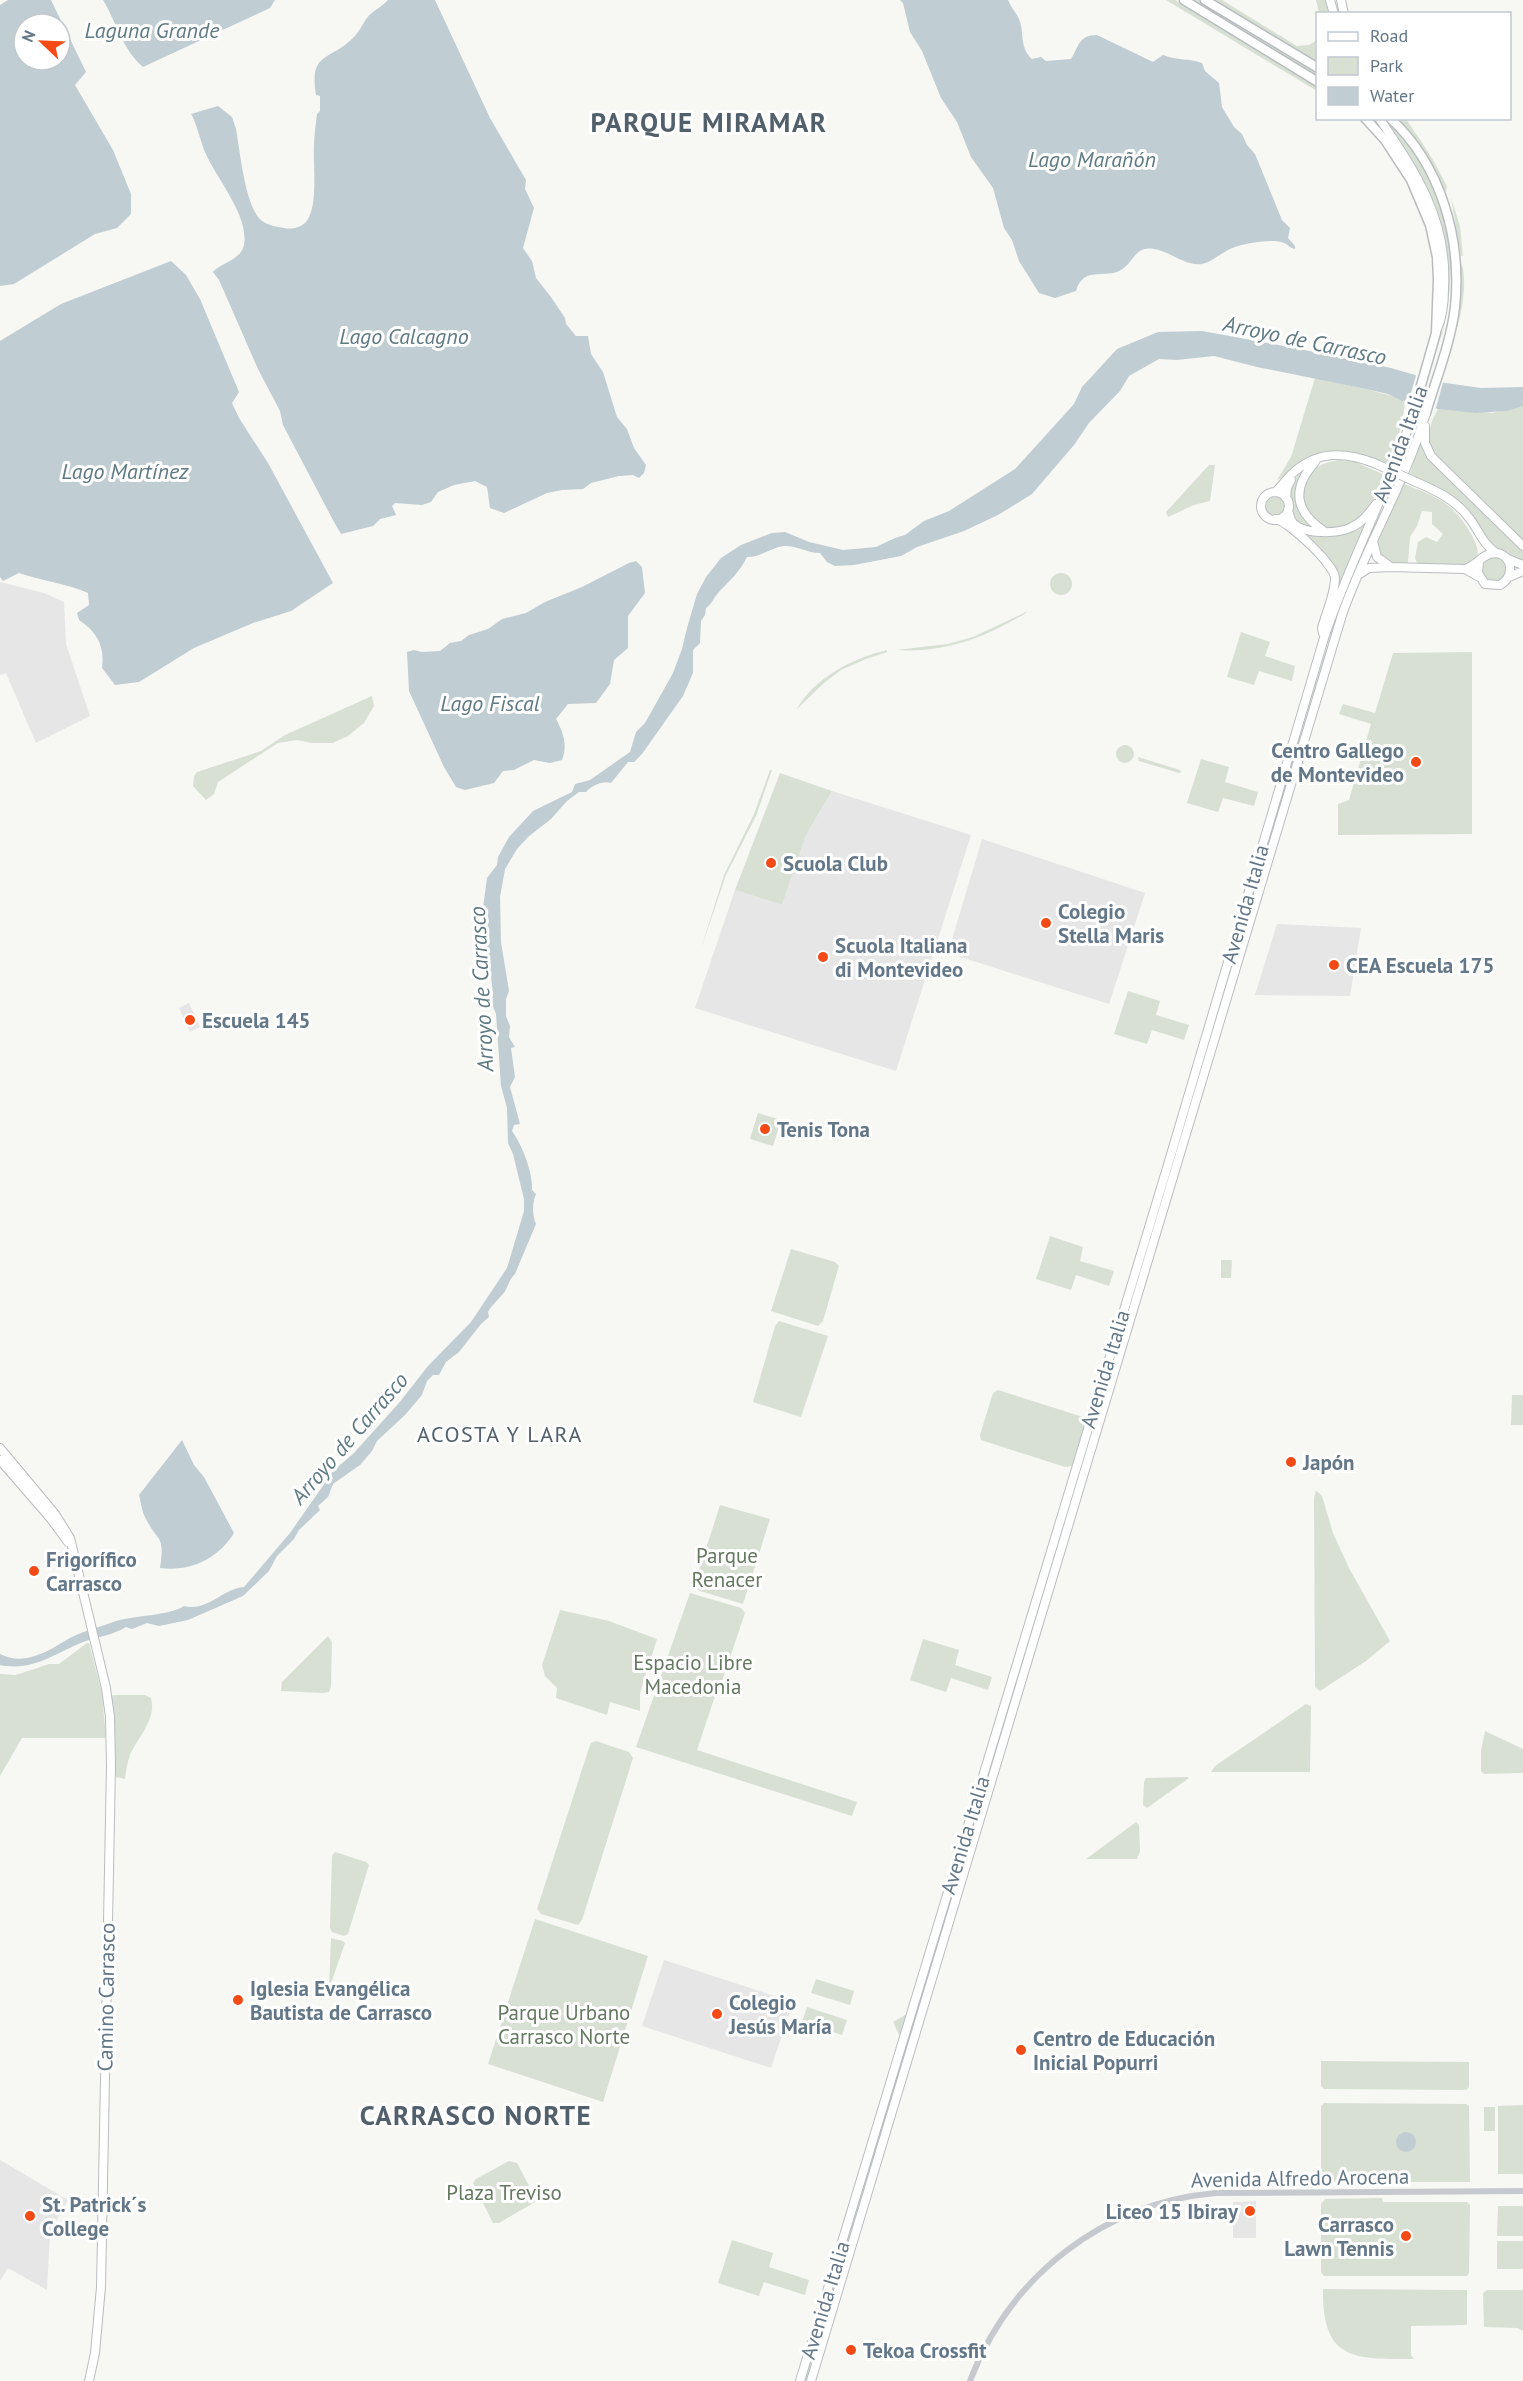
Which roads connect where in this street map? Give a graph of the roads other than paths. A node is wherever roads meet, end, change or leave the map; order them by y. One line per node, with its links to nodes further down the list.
1 (1184, 0): 4 (highway)
2 (1204, 0): 3 (highway)
3 (1316, 67)
4 (1316, 80)
5 (1367, 120): 8 (highway, Avenida Italia)
6 (1380, 120): 8 (main road)
7 (1392, 120): 10 (highway, Avenida Italia)
8 (1436, 333): 9 (highway, Avenida Italia)
9 (1414, 410): 16 (main road, Avenida Italia)
10 (1426, 413): 20 (main road, Avenida Italia); 21 (main road)
11 (1315, 462): 12 (main road); 15 (main road); 19 (main road)
12 (1374, 465): 13 (main road, bridge); 14 (main road)
13 (1416, 483): 22 (main road); 25 (main road)
14 (1275, 492): 15 (main road); 18 (main road)
15 (1286, 498): 17 (main road)
16 (1381, 500): 19 (main road); 34 (main road, Avenida Italia)
17 (1287, 510): 18 (main road); 19 (main road)
18 (1276, 519): 34 (main road)
19 (1326, 531)
20 (1373, 540): 23 (main road); 31 (main road, Avenida Italia)
21 (1523, 546)
22 (1496, 553): 24 (main road); 25 (main road)
23 (1377, 557): 27 (main road); 28 (main road)
24 (1506, 558): 26 (main road); 33 (main road)
25 (1480, 560): 29 (main road); 32 (main road)
26 (1523, 565)
27 (1391, 567): 28 (main road); 29 (main road)
28 (1373, 568): 31 (main road)
29 (1465, 569): 32 (main road)
30 (1523, 571): 33 (main road)
31 (1357, 575): 40 (main road, Avenida Italia)
32 (1479, 576): 33 (main road)
33 (1508, 578)
34 (1324, 638): 38 (main road, Avenida Italia)
35 (0, 1448): 37 (main road)
36 (0, 1460): 37 (main road)
37 (70, 1545): 43 (main road, Camino Carrasco)
38 (971, 1815): 39 (main road, Avenida Italia); 40 (main road)
39 (961, 1851): 41 (main road); 44 (main road, Avenida Italia)
40 (970, 1853): 41 (main road, Avenida Italia)
41 (959, 1889): 45 (main road, Avenida Italia)
42 (1523, 2191): 46 (street, Avenida Alfredo Arocena)
43 (89, 2381)
44 (800, 2381)
45 (811, 2381)
46 (970, 2381)

